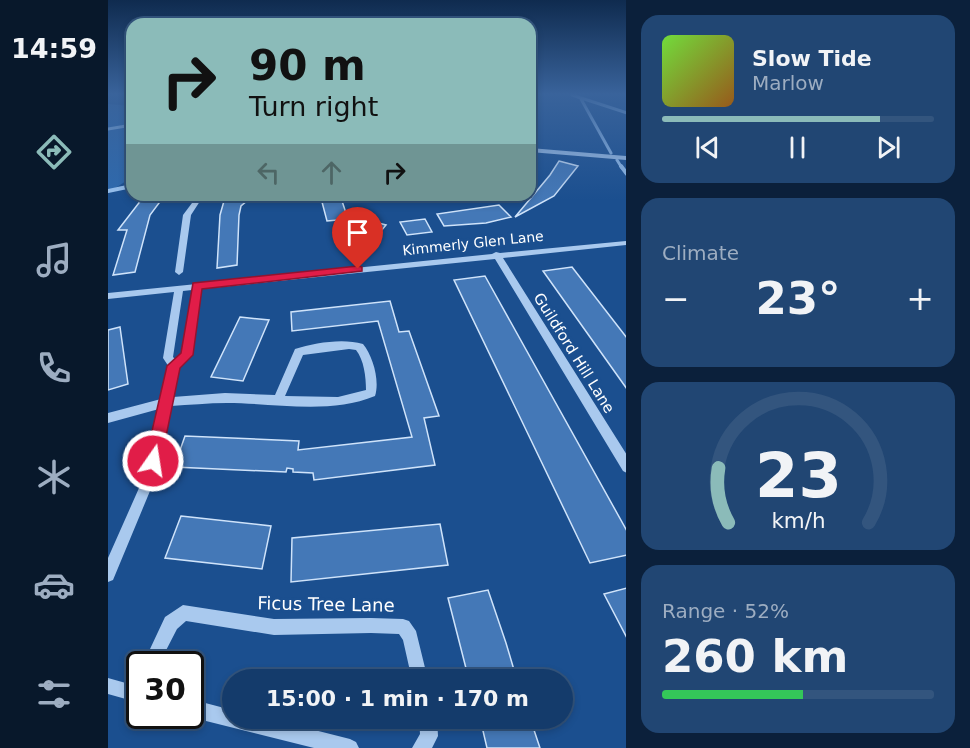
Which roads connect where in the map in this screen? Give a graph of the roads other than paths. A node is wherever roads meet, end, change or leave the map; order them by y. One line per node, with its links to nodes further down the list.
1 (536, 150): 2 (street)
2 (626, 158)
3 (197, 201): 6 (street)
4 (626, 243): 5 (street, Kimmerly Glen Lane)
5 (496, 254): 7 (street, Kimmerly Glen Lane); 14 (street, Guildford Hill Lane)
6 (179, 272)
7 (197, 286): 8 (street, Kimmerly Glen Lane); 10 (street)
8 (179, 288): 9 (street, Kimmerly Glen Lane); 10 (street)
9 (108, 296)
10 (174, 366): 12 (street)
11 (278, 400): 11 (street); 12 (street)
12 (167, 402): 13 (street); 15 (street)
13 (108, 418)
14 (626, 465)
15 (108, 575)
16 (157, 651): 17 (street, Ficus Tree Lane)
17 (417, 669)
18 (108, 686): 19 (street)
19 (126, 691)
20 (204, 712): 22 (street)
21 (429, 729): 23 (street)
22 (350, 748)
23 (421, 748)

